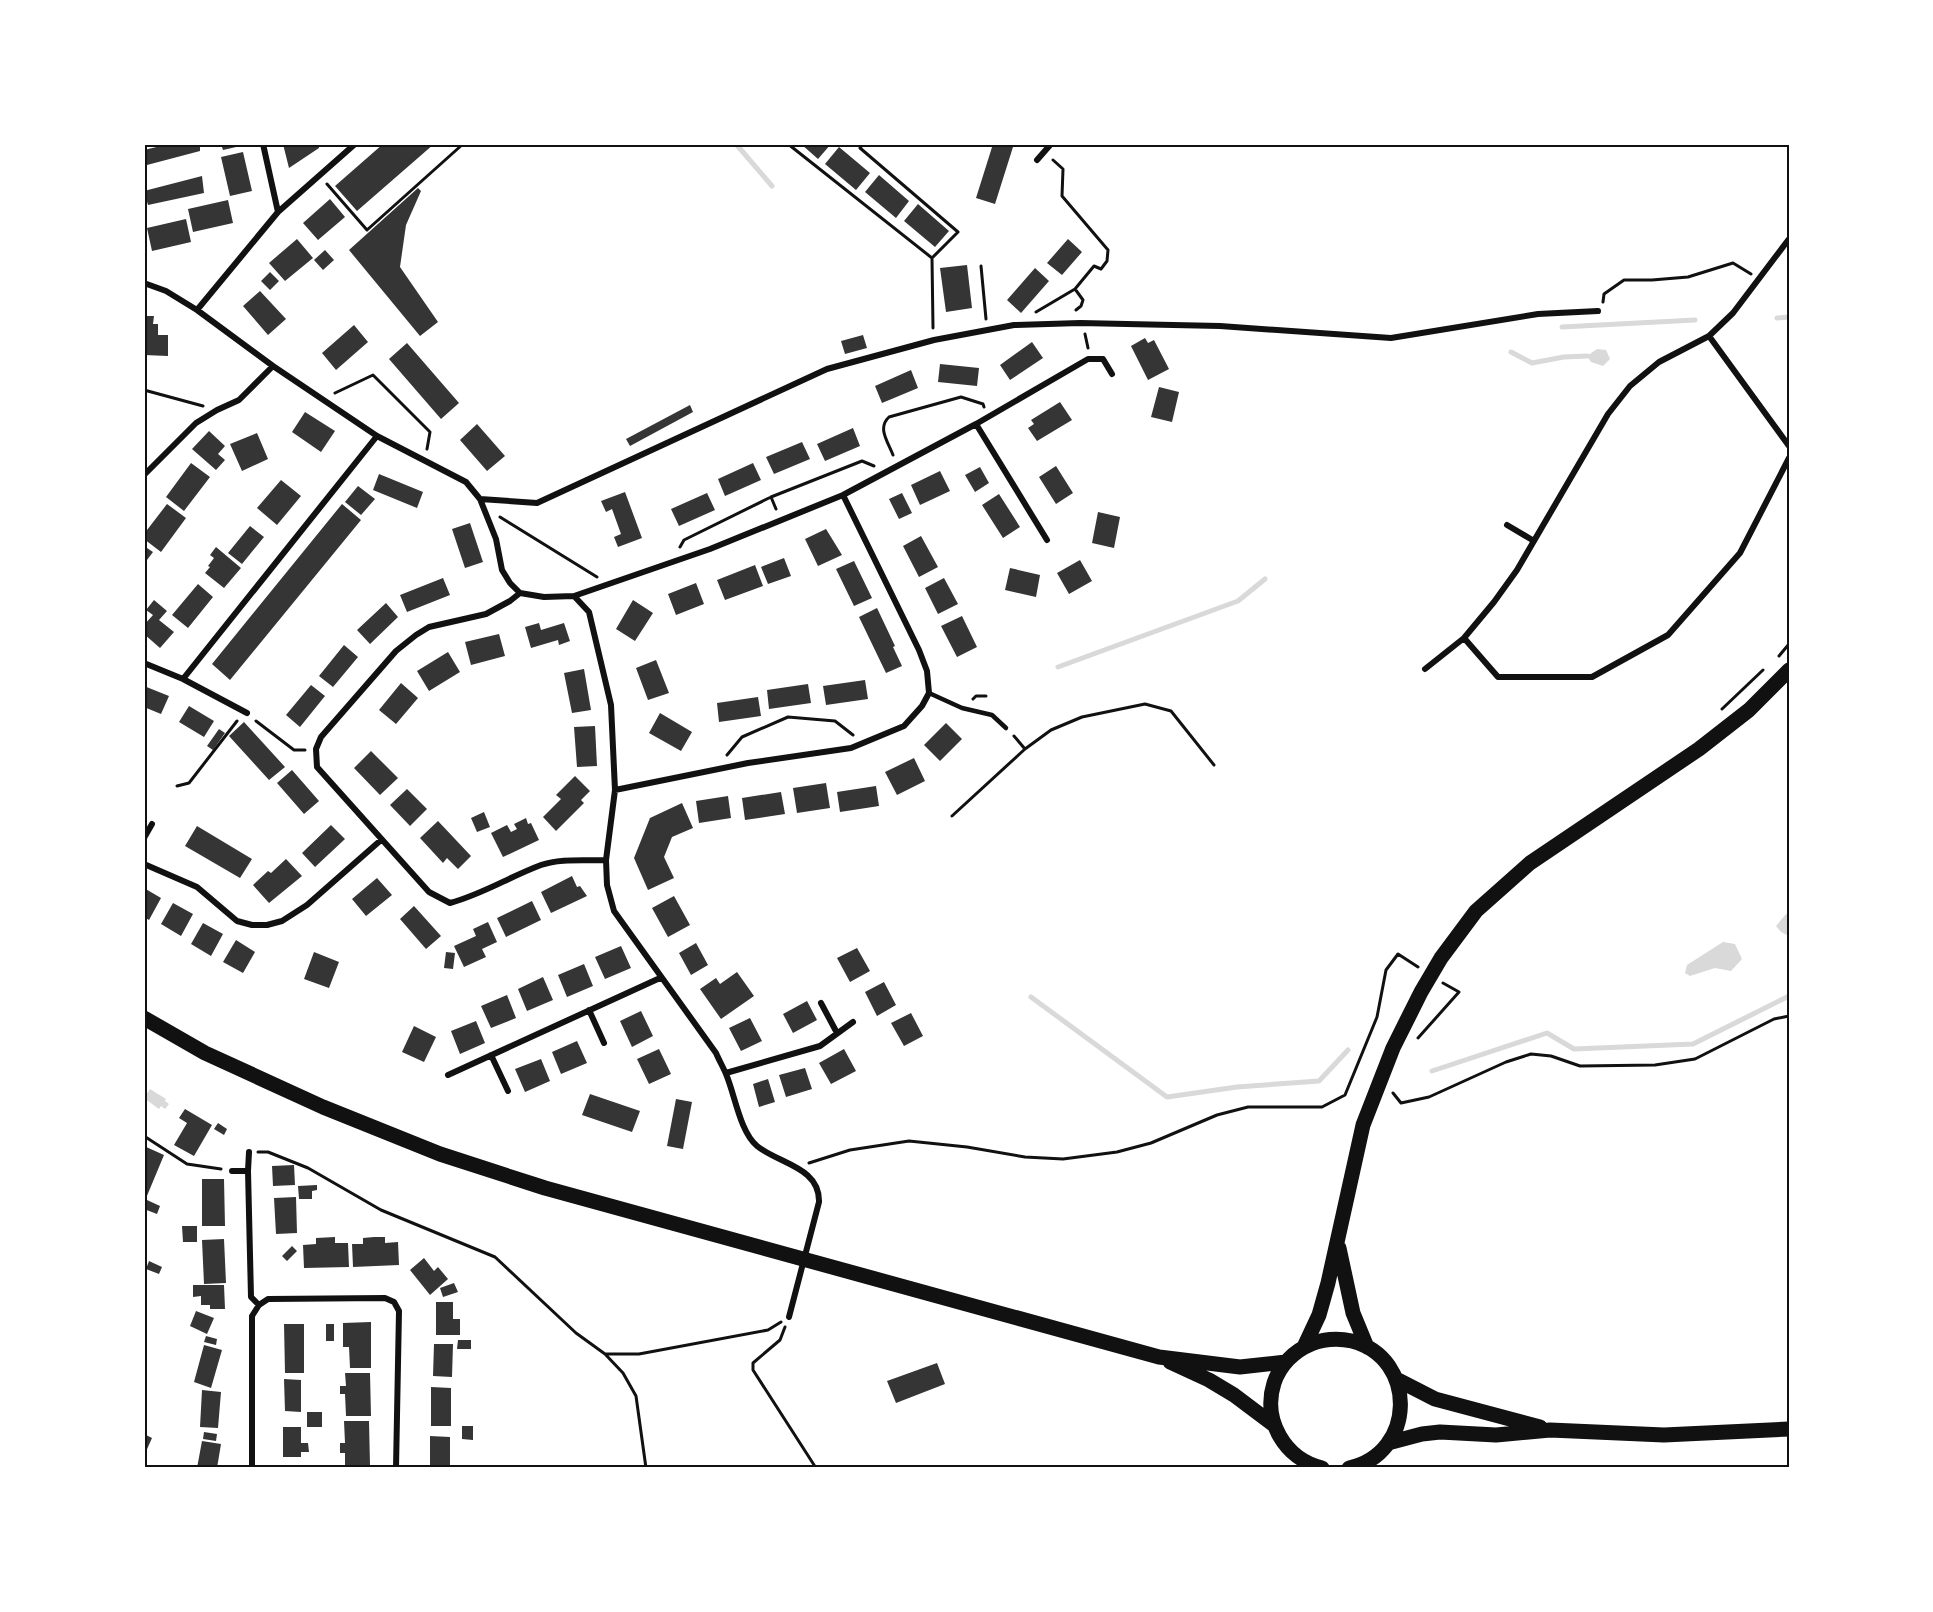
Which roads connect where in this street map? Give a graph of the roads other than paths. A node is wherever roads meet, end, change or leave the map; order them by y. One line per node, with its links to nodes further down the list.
1 (262, 144): 5 (street)
2 (355, 144): 5 (street)
3 (1050, 144): 4 (street)
4 (1037, 160)
5 (278, 212): 8 (street)
6 (1789, 239): 10 (street)
7 (144, 282): 8 (street)
8 (197, 310): 11 (street)
9 (1598, 311): 19 (street)
10 (1709, 336): 15 (street); 22 (street)
11 (273, 366): 14 (street); 17 (street)
12 (1112, 374): 13 (street)
13 (976, 424): 18 (street); 21 (street)
14 (377, 436): 19 (street); 29 (street)
15 (1789, 446)
16 (1789, 458): 25 (street)
17 (144, 475)
18 (843, 495): 24 (street); 30 (street)
19 (480, 499): 23 (street)
20 (1507, 525): 22 (street)
21 (1047, 540)
22 (1534, 541): 25 (street)
23 (520, 593): 24 (street); 36 (street)
24 (574, 596): 33 (street)
25 (1464, 638): 27 (street)
26 (144, 663): 29 (street)
27 (1425, 669)
28 (1789, 670): 53 (main road)
29 (183, 679): 31 (street)
30 (929, 693): 32 (lane); 33 (street)
31 (247, 714)
32 (1006, 728)
33 (615, 790): 37 (street)
34 (152, 824): 35 (street)
35 (144, 838)
36 (381, 840): 37 (street); 38 (street)
37 (606, 860): 39 (street)
38 (144, 864)
39 (660, 978): 41 (street); 47 (street)
40 (821, 1003): 44 (street)
41 (589, 1010): 45 (street); 46 (street)
42 (144, 1018): 58 (main road)
43 (853, 1022): 44 (street)
44 (837, 1033): 47 (street)
45 (604, 1043)
46 (491, 1055): 48 (street); 49 (street)
47 (726, 1073): 55 (street)
48 (448, 1075)
49 (508, 1091)
50 (249, 1152): 51 (street)
51 (248, 1170): 52 (street); 54 (street)
52 (232, 1171)
53 (1338, 1240): 56 (main road); 57 (main road)
54 (259, 1305): 67 (street); 68 (street)
55 (789, 1317)
56 (1304, 1347): 57 (main road); 59 (main road)
57 (1367, 1347): 60 (main road)
58 (1159, 1357): 59 (main road); 61 (main road)
59 (1286, 1362): 61 (main road)
60 (1396, 1379): 63 (main road); 64 (main road)
61 (1274, 1425): 66 (main road)
62 (1789, 1429): 63 (main road)
63 (1550, 1430): 64 (main road)
64 (1388, 1443): 65 (main road)
65 (1358, 1466)
66 (1314, 1467)
67 (252, 1468)
68 (396, 1468)

